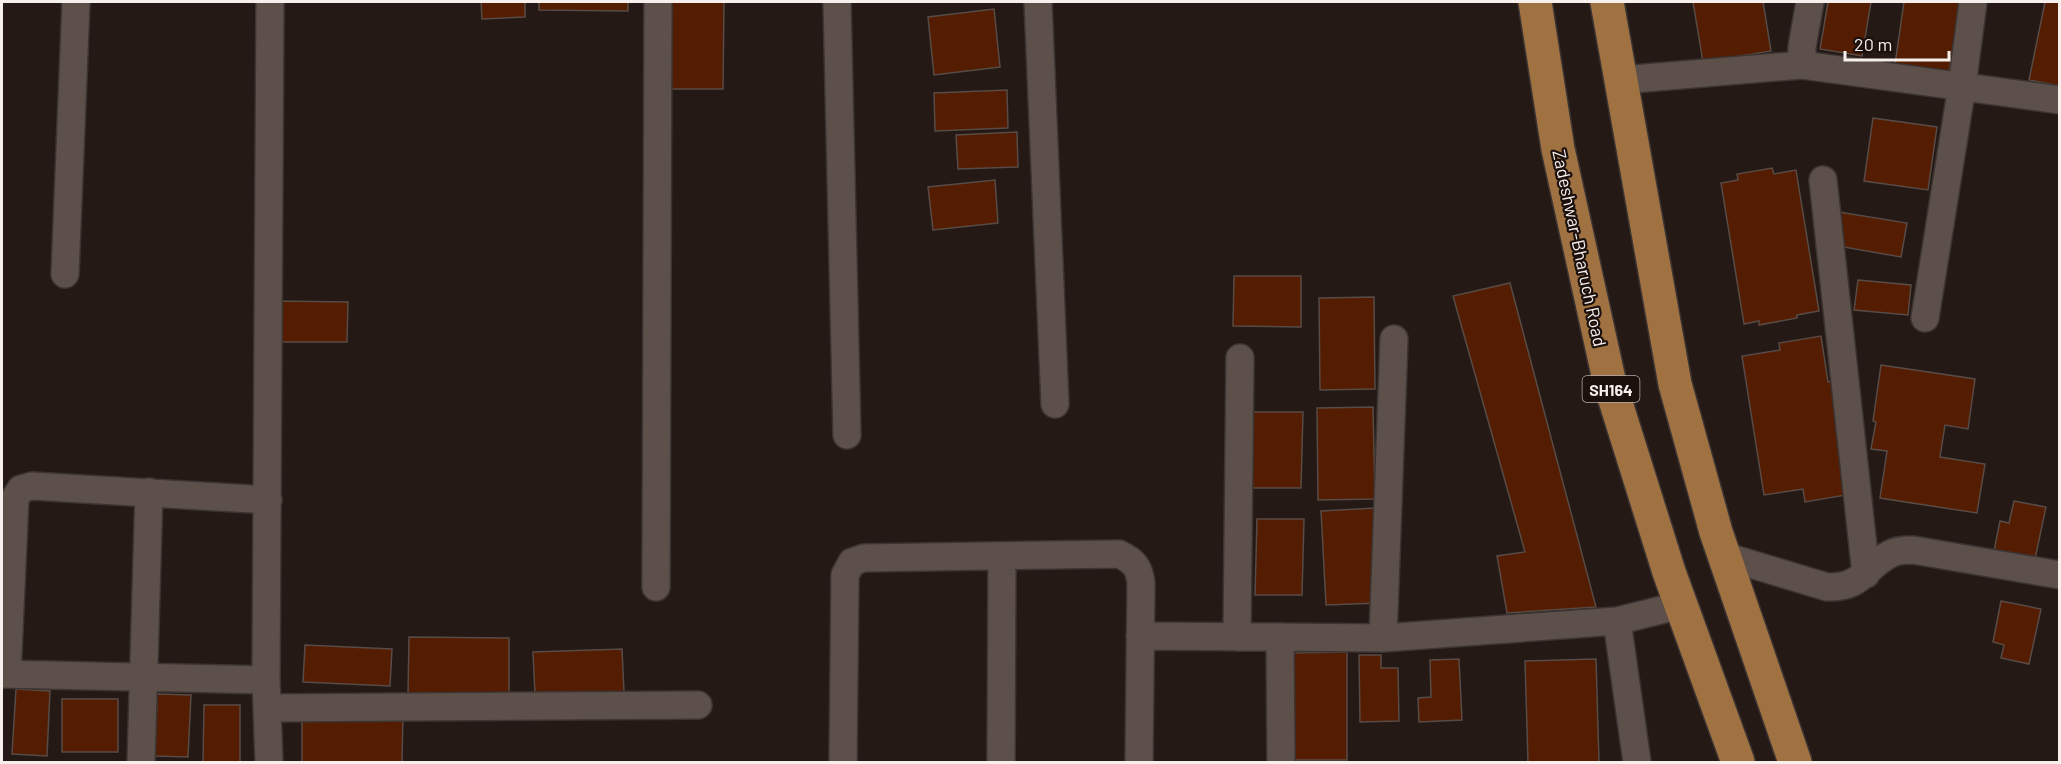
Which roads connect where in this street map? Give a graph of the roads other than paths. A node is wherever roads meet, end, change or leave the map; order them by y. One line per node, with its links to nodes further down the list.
1 (76, 2): 15 (street)
2 (270, 2): 22 (street)
3 (658, 2): 27 (street)
4 (837, 2): 20 (street)
5 (1038, 2): 19 (street)
6 (1535, 2): 28 (main road, Zadeshwar-Bharuch Road / SH164)
7 (1607, 2): 11 (main road)
8 (1810, 2): 10 (street)
9 (1973, 2): 12 (street)
10 (1802, 65): 11 (street); 12 (street)
11 (1621, 80): 24 (main road)
12 (1962, 86): 13 (street); 16 (street)
13 (2060, 100)
14 (1823, 180): 25 (street)
15 (65, 274)
16 (1925, 318)
17 (1394, 339): 33 (street)
18 (1240, 358): 31 (street)
19 (1055, 404)
20 (847, 435)
21 (149, 492): 22 (street); 34 (street); 35 (street)
22 (268, 500): 36 (street)
23 (1002, 556): 30 (street); 41 (street); 42 (street)
24 (1724, 556): 25 (street); 47 (main road)
25 (1866, 574): 26 (street)
26 (2060, 576)
27 (656, 587)
28 (1681, 605): 29 (street); 46 (main road, Zadeshwar-Bharuch Road / SH164)
29 (1617, 621): 33 (street); 45 (street)
30 (1140, 636): 31 (street); 43 (street)
31 (1237, 637): 32 (street)
32 (1280, 637): 33 (street); 44 (street)
33 (1383, 638)
34 (4, 674): 35 (street)
35 (143, 676): 36 (street); 39 (street)
36 (266, 680): 38 (street)
37 (698, 705): 38 (street)
38 (267, 708): 40 (street)
39 (141, 762)
40 (269, 762)
41 (843, 762)
42 (1001, 762)
43 (1139, 762)
44 (1281, 762)
45 (1637, 762)
46 (1738, 762)
47 (1795, 762)

